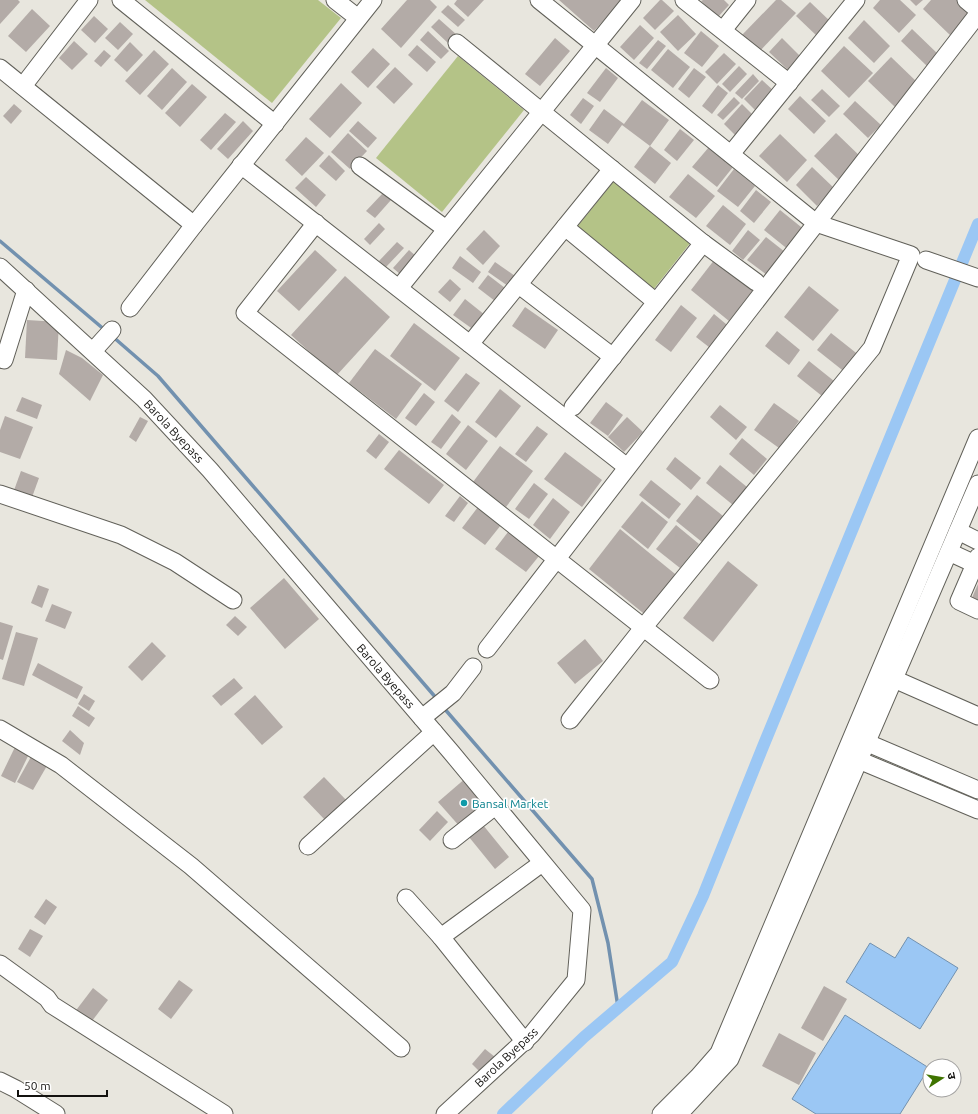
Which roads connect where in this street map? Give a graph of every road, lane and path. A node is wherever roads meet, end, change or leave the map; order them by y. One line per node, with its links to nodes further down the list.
1 (89, 0): 19 (street)
2 (121, 0): 21 (street)
3 (335, 0): 13 (street)
4 (373, 0): 13 (street)
5 (539, 0): 16 (street)
6 (632, 0): 16 (street)
7 (684, 0): 14 (street)
8 (747, 0): 14 (street)
9 (856, 0): 18 (street)
10 (966, 0): 11 (street)
11 (978, 10)
12 (978, 14): 27 (street)
13 (358, 18): 21 (street)
14 (722, 30): 18 (street)
15 (457, 43): 20 (street)
16 (596, 45): 20 (street); 22 (street)
17 (0, 68): 19 (street)
18 (788, 83): 22 (street)
19 (23, 86): 28 (street)
20 (541, 112): 25 (street); 30 (street)
21 (275, 124): 23 (street)
22 (731, 154): 27 (street)
23 (241, 165): 26 (street); 28 (street)
24 (360, 166): 30 (street)
25 (612, 169): 29 (street); 31 (street)
26 (316, 223): 37 (street); 54 (street)
27 (816, 223): 48 (street); 58 (street)
28 (194, 224): 40 (street)
29 (565, 227): 36 (street); 39 (street)
30 (446, 229): 37 (street)
31 (703, 243): 35 (street); 39 (street)
32 (926, 260): 34 (street)
33 (0, 267): 38 (street, Barola Byepass)
34 (978, 278)
35 (756, 282)
36 (519, 285): 42 (street); 44 (street)
37 (399, 288): 42 (street)
38 (26, 290): 43 (street, Barola Byepass); 45 (street)
39 (656, 302): 44 (street)
40 (130, 308)
41 (112, 330): 43 (street)
42 (470, 344): 48 (street)
43 (93, 351): 63 (street, Barola Byepass)
44 (613, 357): 46 (street)
45 (4, 360)
46 (572, 407)
47 (978, 438): 68 (street)
48 (628, 467): 54 (street)
49 (978, 484): 51 (street)
50 (0, 494): 56 (street)
51 (958, 531): 52 (street); 53 (street)
52 (978, 541)
53 (949, 552): 55 (street); 61 (street)
54 (556, 559): 58 (street); 59 (street)
55 (976, 561): 57 (street)
56 (233, 600)
57 (978, 610)
58 (643, 628): 62 (street); 65 (street)
59 (487, 649)
60 (473, 667): 63 (street)
61 (894, 679): 64 (street); 68 (street)
62 (710, 680)
63 (426, 714): 67 (street, Barola Byepass)
64 (978, 716)
65 (570, 720)
66 (0, 729): 80 (street)
67 (434, 732): 71 (street, Barola Byepass); 74 (street)
68 (859, 740): 69 (street); 70 (street)
69 (852, 757): 72 (street); 85 (street); 86 (street)
70 (978, 790)
71 (495, 806): 73 (street); 75 (street, Barola Byepass)
72 (978, 810)
73 (452, 840)
74 (308, 846)
75 (542, 863): 77 (street); 79 (street, Barola Byepass)
76 (406, 898): 77 (street)
77 (442, 937): 79 (street)
78 (0, 964): 83 (street)
79 (525, 1042): 84 (street, Barola Byepass)
80 (401, 1048)
81 (0, 1081): 82 (street)
82 (56, 1114)
83 (224, 1114)
84 (445, 1114)
85 (661, 1114)
86 (679, 1114)

